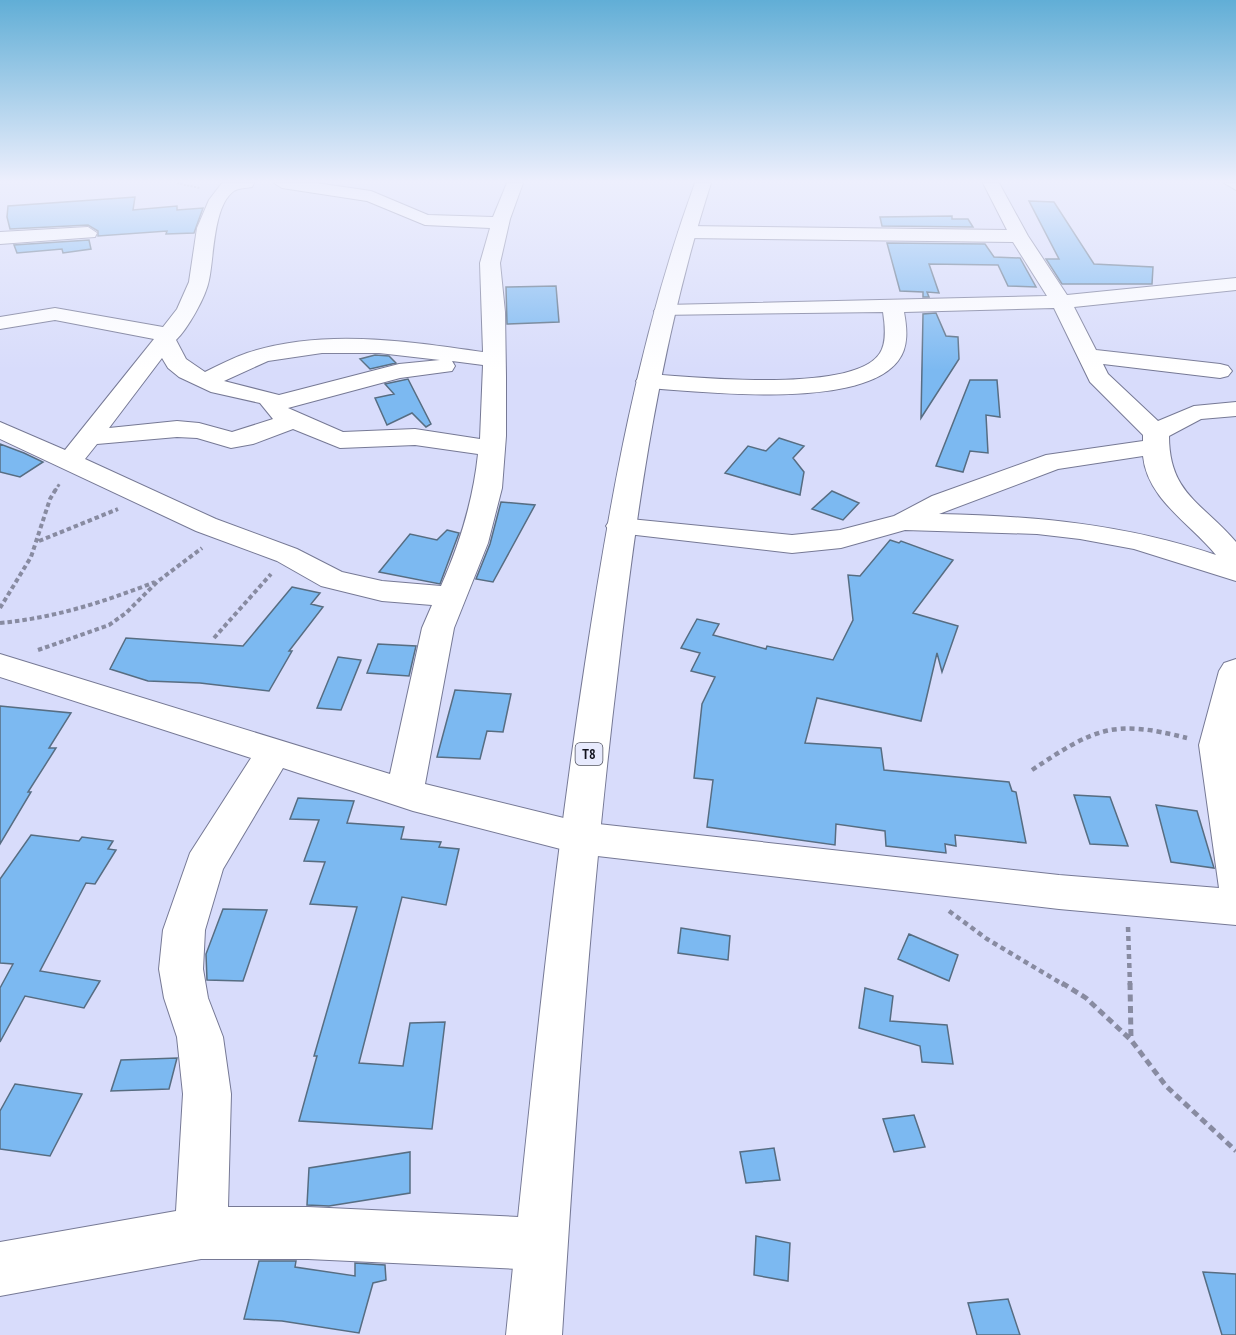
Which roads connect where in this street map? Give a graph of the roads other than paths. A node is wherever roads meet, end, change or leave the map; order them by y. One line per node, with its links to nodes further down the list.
1 (203, 245): 12 (street)
2 (494, 245): 14 (street)
3 (683, 245): 9 (street, T8)
4 (1025, 245): 6 (street)
5 (1236, 284): 6 (street)
6 (1061, 302): 7 (street); 13 (street)
7 (946, 303): 8 (street); 11 (street)
8 (893, 304): 9 (street); 11 (street)
9 (665, 311): 17 (street, T8)
10 (0, 323): 12 (street)
11 (897, 335): 17 (street)
12 (167, 337): 16 (street); 23 (street)
13 (1090, 356): 15 (street); 18 (street)
14 (486, 359): 16 (street); 21 (street); 24 (street)
15 (1220, 371)
16 (204, 381): 21 (street)
17 (648, 381): 28 (street, T8)
18 (1128, 404): 20 (street); 25 (street)
19 (1236, 409): 20 (street)
20 (1207, 410): 25 (street)
21 (284, 412): 23 (street); 24 (street)
22 (0, 430): 26 (street)
23 (88, 436): 26 (street)
24 (492, 448): 32 (street)
25 (1157, 449): 27 (street); 29 (street)
26 (78, 466): 32 (street)
27 (904, 522): 28 (street); 31 (street)
28 (620, 526): 37 (street, T8)
29 (1225, 532): 30 (street)
30 (1236, 564)
31 (1236, 572)
32 (451, 597): 36 (street)
33 (2, 665): 35 (street)
34 (1236, 671): 38 (street)
35 (274, 752): 36 (street); 40 (street)
36 (405, 793): 37 (street)
37 (580, 838): 39 (street); 41 (street, T8)
38 (1236, 882)
39 (1236, 907)
40 (201, 1233): 41 (street); 42 (street)
41 (541, 1244): 43 (street, T8)
42 (0, 1269)
43 (534, 1335)

